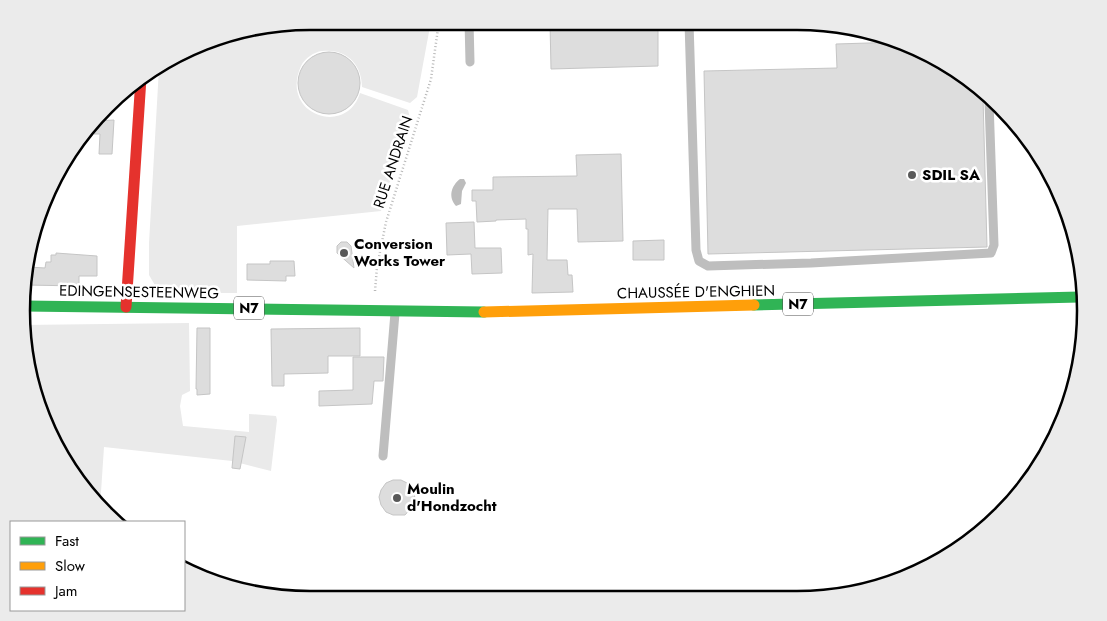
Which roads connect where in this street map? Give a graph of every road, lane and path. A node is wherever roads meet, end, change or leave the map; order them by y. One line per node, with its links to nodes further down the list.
1 (438, 30): 10 (path, RUE ANDRAIN)
2 (469, 30): 4 (lane)
3 (690, 30): 6 (lane)
4 (470, 62)
5 (140, 88): 9 (main road)
6 (989, 107)
7 (1076, 297): 11 (main road, CHAUSSÉE D'ENGHIEN / N7)
8 (30, 306): 9 (main road, EDINGENSESTEENWEG / N7)
9 (126, 307): 10 (main road, EDINGENSESTEENWEG / N7)
10 (373, 310): 11 (main road, CHAUSSÉE D'ENGHIEN / N7)
11 (396, 310): 12 (lane)
12 (383, 456)

